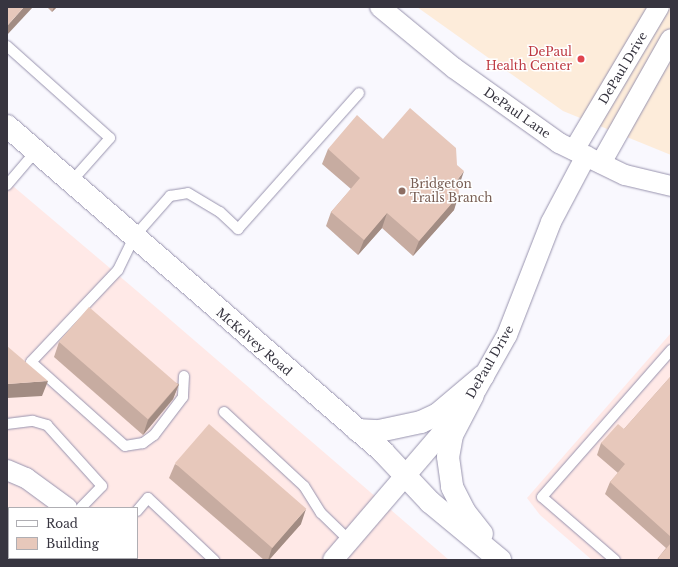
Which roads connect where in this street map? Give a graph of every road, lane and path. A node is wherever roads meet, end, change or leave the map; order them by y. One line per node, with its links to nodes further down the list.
1 (380, 7): 8 (street, DePaul Lane)
2 (659, 7): 8 (street, DePaul Drive)
3 (671, 39): 8 (street, DePaul Drive)
4 (7, 46): 9 (lane)
5 (359, 93): 12 (lane)
6 (7, 126): 7 (street, McKelvey Road)
7 (36, 152): 9 (street, McKelvey Road); 10 (lane)
8 (587, 156): 11 (street, DePaul Lane); 15 (street, DePaul Drive)
9 (71, 182): 12 (street, McKelvey Road)
10 (7, 185)
11 (671, 186)
12 (134, 237): 14 (lane); 19 (street, McKelvey Road)
13 (671, 350): 29 (lane)
14 (184, 376)
15 (484, 376): 16 (street, DePaul Drive); 19 (street)
16 (473, 395): 21 (street, DePaul Drive); 28 (street)
17 (224, 412): 25 (lane)
18 (7, 424): 23 (lane)
19 (357, 430): 21 (street, McKelvey Road)
20 (7, 470): 22 (street)
21 (407, 476): 25 (street, DePaul Drive); 28 (street, McKelvey Road)
22 (66, 507)
23 (82, 507)
24 (138, 510): 26 (lane)
25 (350, 541): 27 (street, DePaul Drive)
26 (214, 560)
27 (333, 560)
28 (501, 560)
29 (615, 560)

